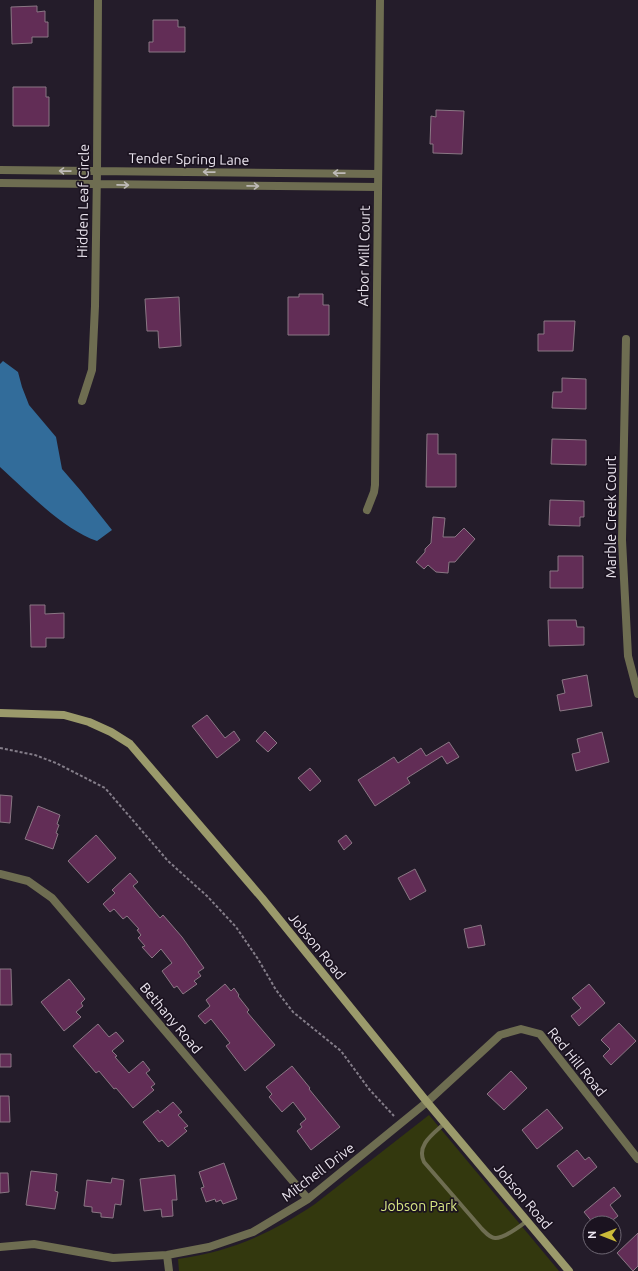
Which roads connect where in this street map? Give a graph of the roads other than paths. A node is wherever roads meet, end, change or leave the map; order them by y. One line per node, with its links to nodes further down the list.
1 (98, 0): 4 (street, Hidden Leaf Circle)
2 (380, 0): 5 (street, Arbor Mill Court)
3 (0, 170): 4 (street, Tender Spring Lane, one-way to 3)
4 (97, 171): 5 (street, Tender Spring Lane, one-way to 4); 7 (street, Hidden Leaf Circle)
5 (378, 174): 8 (street, Arbor Mill Court)
6 (0, 183): 7 (street, Tender Spring Lane)
7 (97, 184): 8 (street, Tender Spring Lane, one-way to 8); 10 (street, Hidden Leaf Circle)
8 (378, 187): 11 (street, Arbor Mill Court)
9 (626, 338): 12 (street, Marble Creek Court)
10 (82, 401)
11 (367, 510)
12 (638, 694)
13 (0, 713): 15 (street, Jobson Road)
14 (0, 874): 18 (street, Bethany Road)
15 (427, 1102): 16 (street, Jobson Road); 17 (street, Red Hill Road); 18 (street, Mitchell Drive)
16 (445, 1122): 19 (street, Jobson Road); 19 (lane)
17 (638, 1159)
18 (308, 1200): 21 (street, Mitchell Drive)
19 (527, 1221): 23 (street, Jobson Road)
20 (0, 1247): 21 (street, Mitchell Drive)
21 (167, 1255): 22 (street)
22 (169, 1271)
23 (569, 1271)

